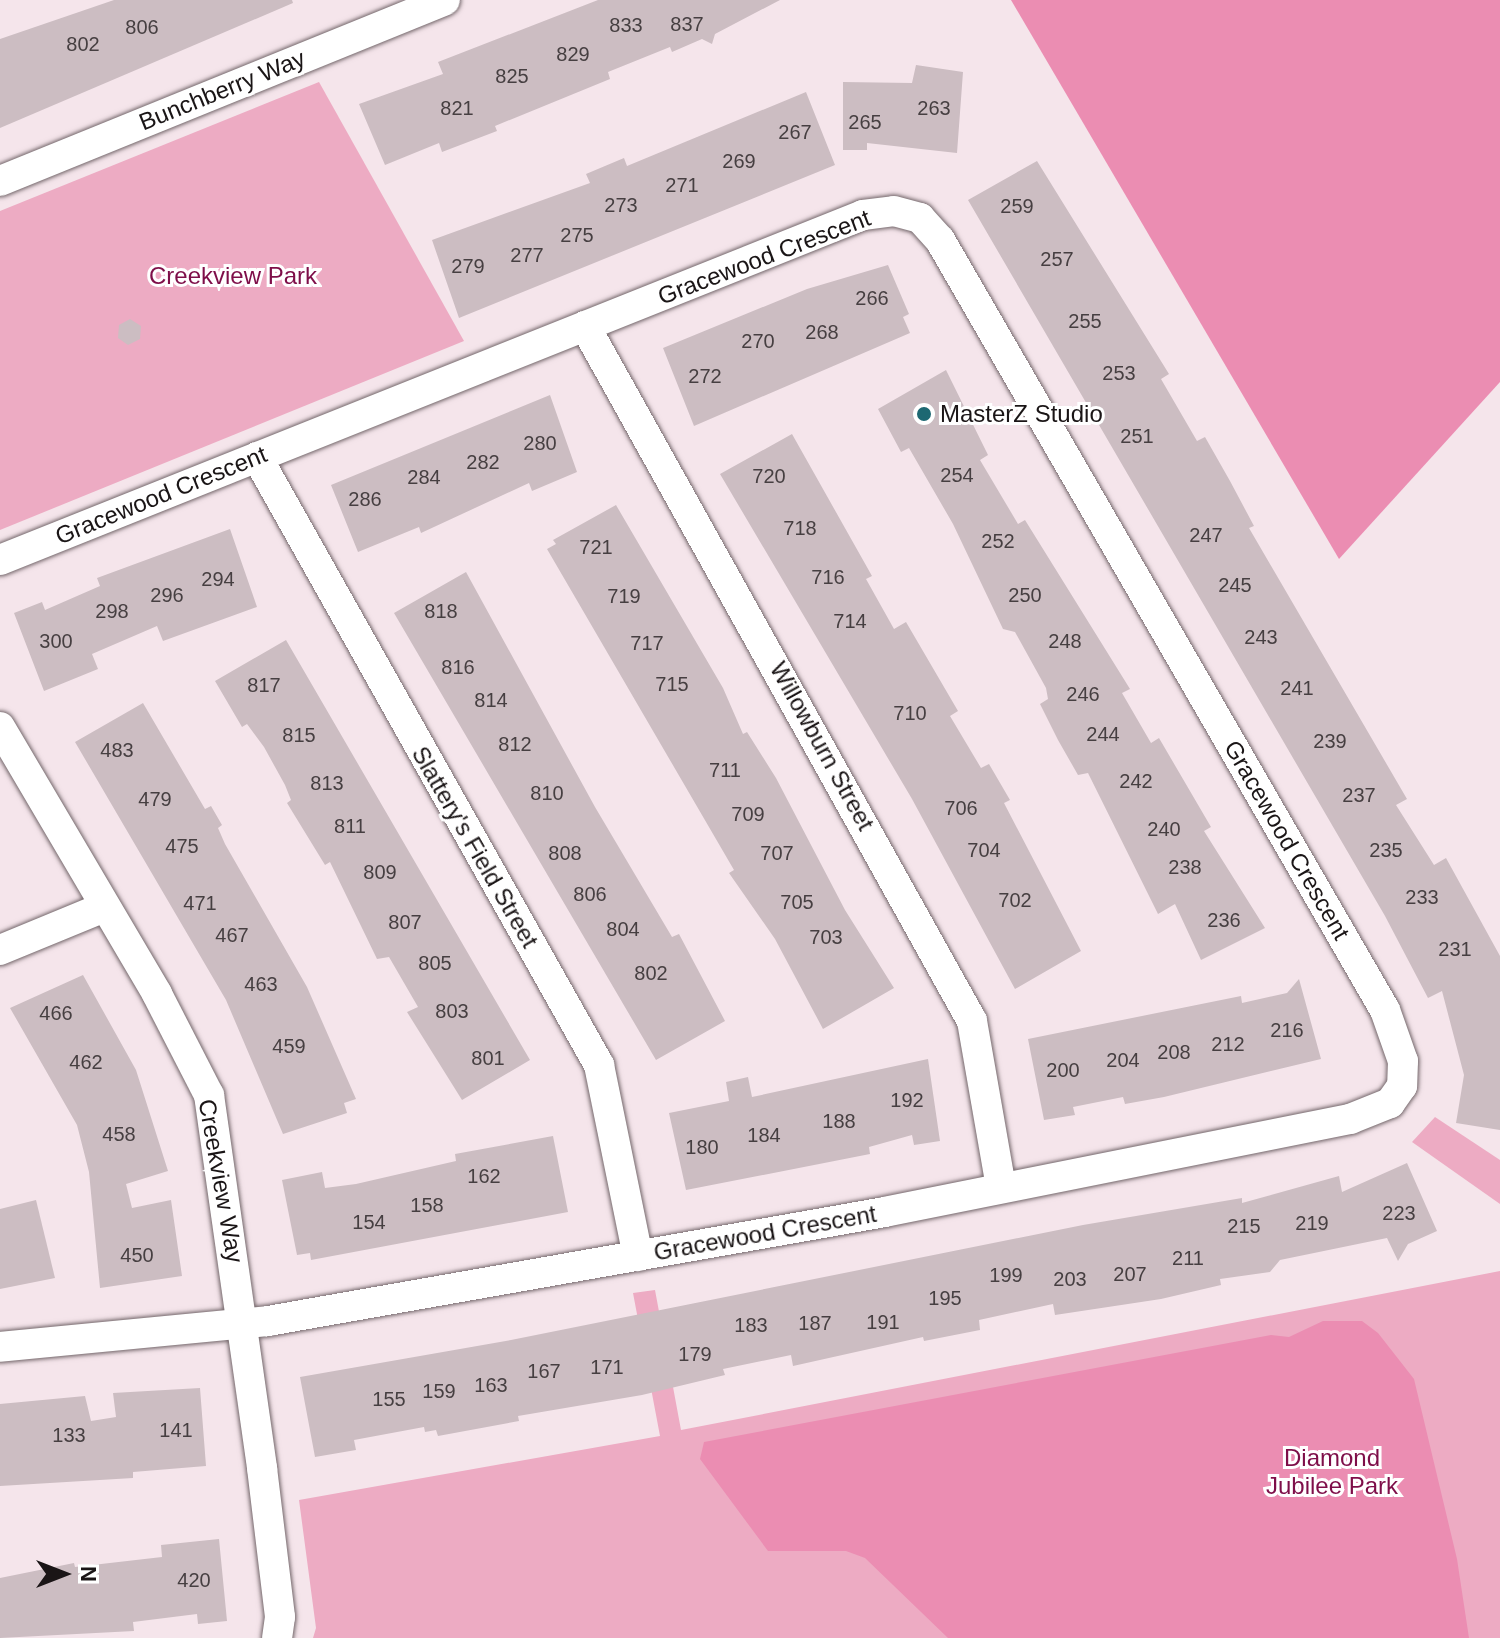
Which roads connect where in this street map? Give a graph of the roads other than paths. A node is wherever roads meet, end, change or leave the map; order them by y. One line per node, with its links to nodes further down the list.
1 (445, 0): 2 (street, Bunchberry Way)
2 (0, 181)
3 (585, 326): 4 (street, Gracewood Crescent); 9 (street, Willowburn Street); 9 (street, Gracewood Crescent)
4 (257, 457): 5 (street, Gracewood Crescent); 10 (street, Slattery's Field Street)
5 (0, 560)
6 (0, 727): 7 (street, Creekview Way)
7 (102, 908): 8 (street); 11 (street, Creekview Way)
8 (0, 950)
9 (1001, 1188): 10 (street, Gracewood Crescent)
10 (638, 1256): 11 (street, Gracewood Crescent)
11 (243, 1325): 12 (street, Gracewood Crescent); 13 (street, Creekview Way)
12 (0, 1347)
13 (277, 1638)

